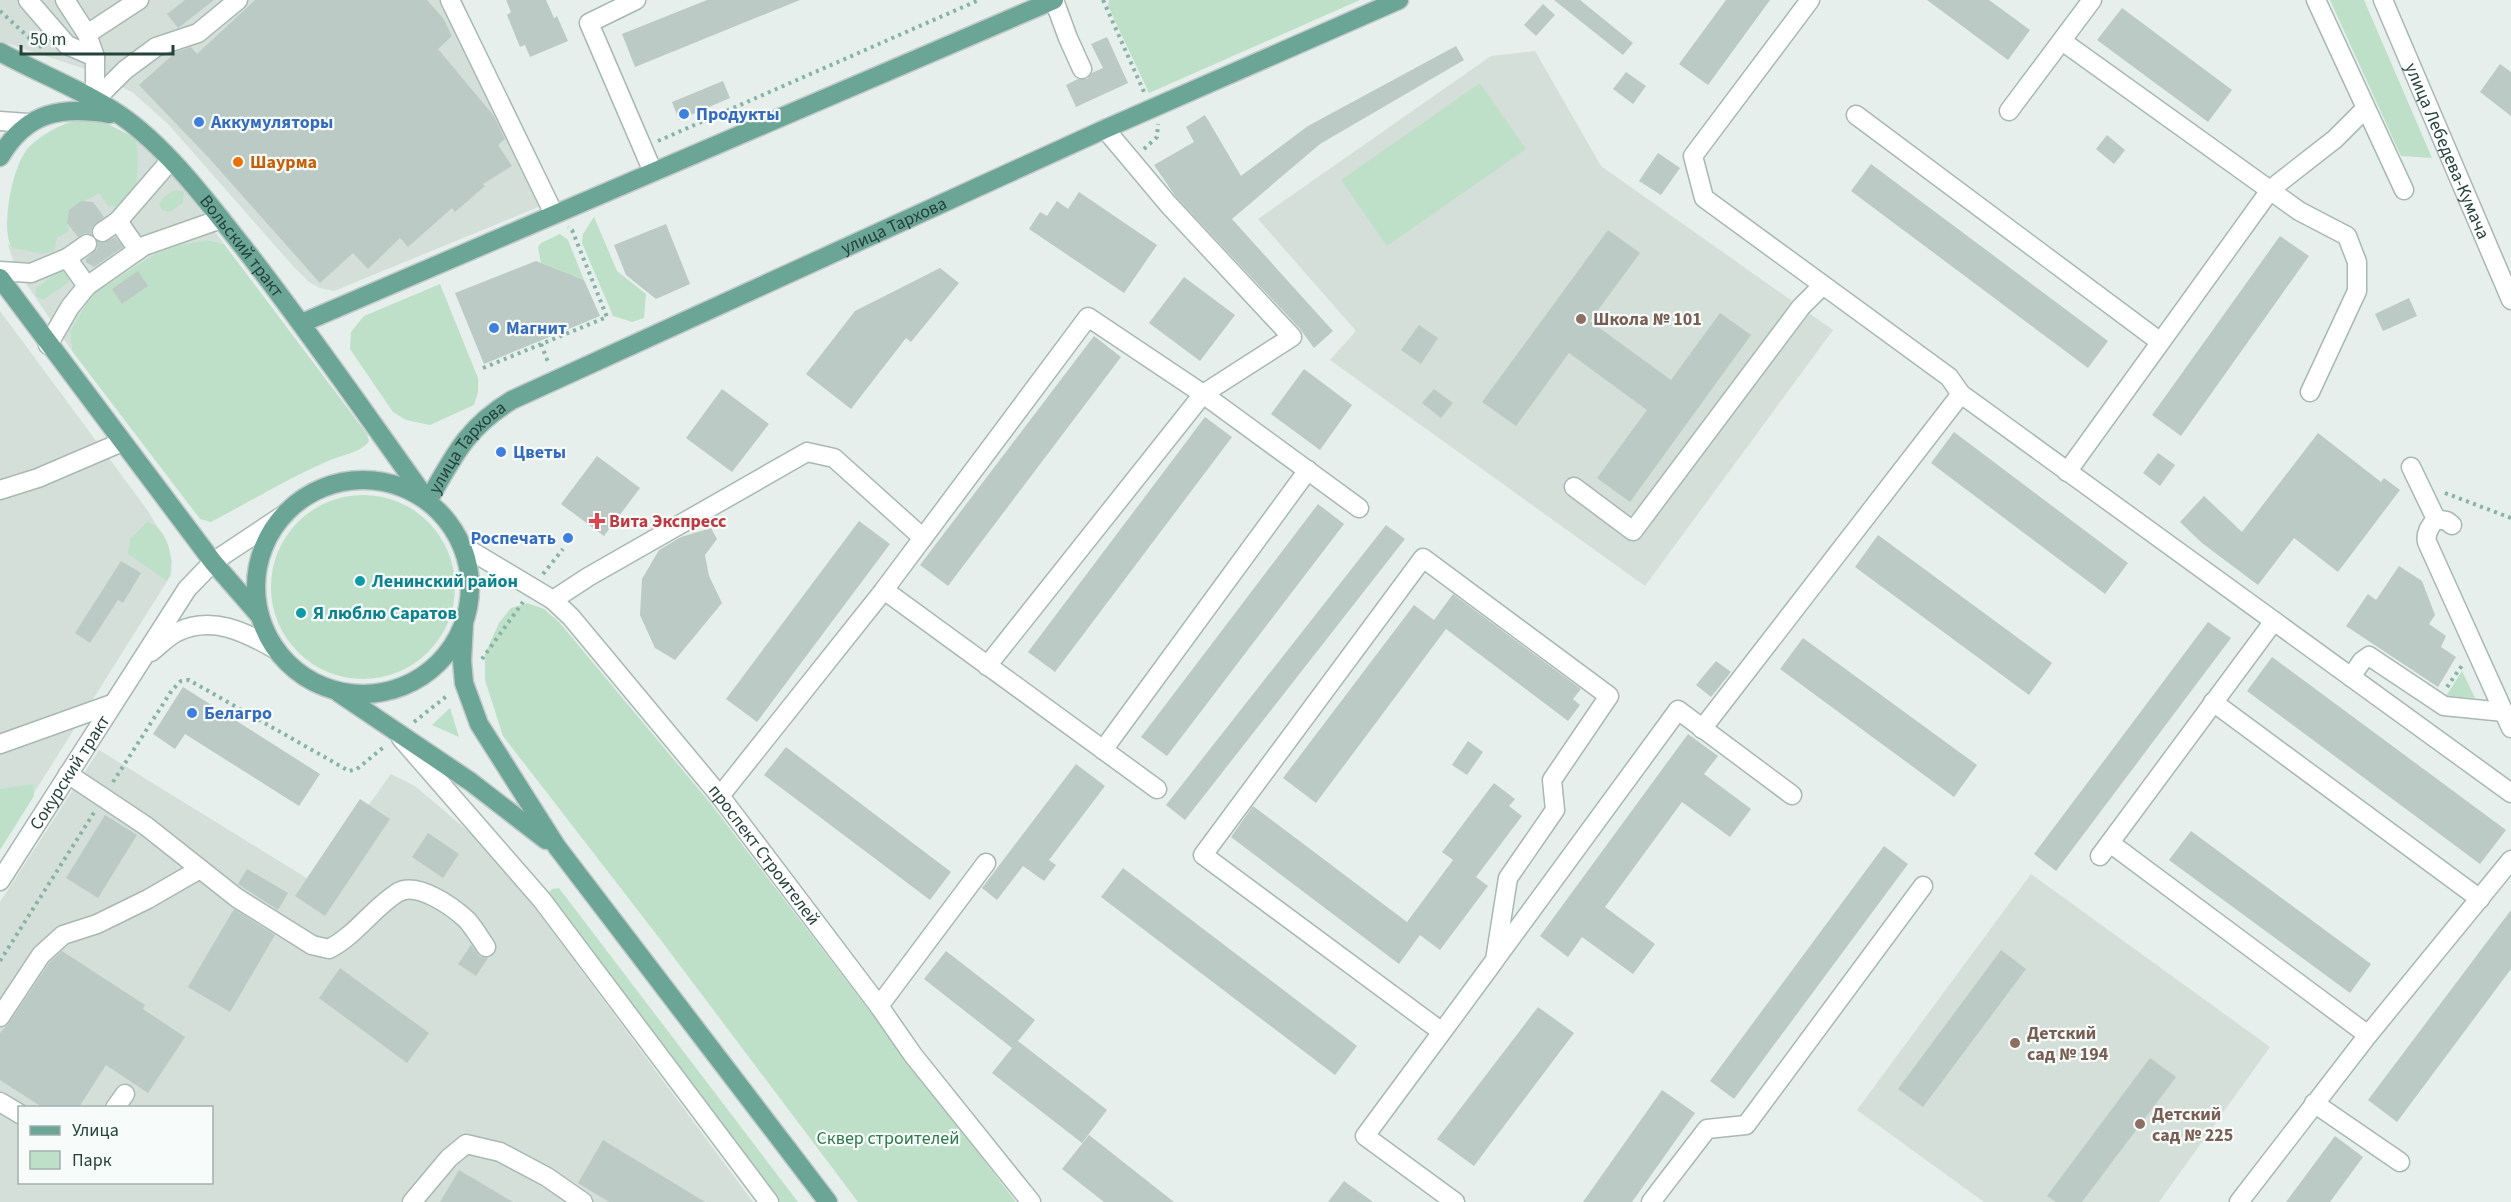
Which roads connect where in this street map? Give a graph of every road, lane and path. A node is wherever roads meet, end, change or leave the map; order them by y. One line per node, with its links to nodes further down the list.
1 (28, 0): 18 (street)
2 (65, 0): 15 (street)
3 (139, 0): 15 (street)
4 (238, 0): 21 (street)
5 (450, 0): 37 (street)
6 (636, 0): 30 (street)
7 (979, 0): 30 (path)
8 (1054, 0): 19 (street); 34 (main road)
9 (1103, 0): 20 (path)
10 (1399, 0): 29 (main road, улица Тархова)
11 (1810, 0): 47 (street)
12 (2092, 0): 16 (street)
13 (2316, 0): 22 (street)
14 (2383, 0): 48 (street, улица Лебедева-Кумача)
15 (87, 34): 18 (street)
16 (2062, 41): 23 (street); 35 (street)
17 (0, 52): 21 (main road, Вольский тракт)
18 (95, 57): 21 (street)
19 (1082, 69)
20 (1145, 95)
21 (95, 100): 25 (main road, Вольский тракт)
22 (2365, 109): 35 (street); 36 (street)
23 (2009, 111)
24 (1856, 115): 50 (street)
25 (121, 116): 27 (main road); 32 (main road, Вольский тракт)
26 (0, 121): 27 (street)
27 (28, 123): 31 (main road)
28 (1158, 123): 33 (path)
29 (1105, 129): 33 (street); 64 (main road, улица Тархова)
30 (643, 147): 34 (street)
31 (0, 157)
32 (170, 161): 38 (main road, Вольский тракт); 39 (street)
33 (1131, 161): 56 (street)
34 (653, 172): 37 (main road)
35 (2271, 189): 50 (street); 55 (street)
36 (2404, 190)
37 (554, 214): 49 (main road); 51 (path)
38 (221, 219): 42 (street); 49 (main road, Вольский тракт)
39 (118, 220): 40 (street); 42 (street)
40 (102, 232)
41 (87, 244): 43 (street)
42 (138, 250): 46 (street)
43 (67, 258): 44 (street); 46 (street)
44 (0, 271)
45 (0, 278): 52 (main road)
46 (87, 286): 52 (street)
47 (1821, 286): 57 (street); 62 (street)
48 (2511, 300)
49 (302, 322): 64 (main road, Вольский тракт)
50 (2160, 341): 60 (street)
51 (541, 344): 53 (path); 54 (path)
52 (48, 345): 58 (main road)
53 (548, 362)
54 (483, 368)
55 (2310, 392)
56 (1203, 394): 59 (street); 68 (street); 81 (street)
57 (1961, 394): 60 (street); 89 (street)
58 (122, 442): 63 (street); 71 (main road)
59 (1308, 470): 65 (street); 92 (street)
60 (2067, 472): 76 (street)
61 (2415, 475): 67 (path); 78 (street)
62 (1574, 487)
63 (0, 490)
64 (428, 501): 66 (main road); 69 (main road)
65 (1359, 508)
66 (285, 514): 71 (street, Сокурский тракт); 75 (main road)
67 (2511, 518)
68 (923, 538): 73 (street); 74 (street)
69 (463, 546): 72 (street, проспект Строителей); 77 (main road)
70 (563, 549): 72 (path)
71 (213, 562): 75 (main road); 80 (street, Сокурский тракт)
72 (532, 587): 74 (street, проспект Строителей); 83 (path)
73 (884, 590): 81 (street); 97 (street)
74 (554, 600): 97 (street, проспект Строителей)
75 (260, 616): 79 (main road)
76 (2274, 621): 82 (street); 85 (street)
77 (464, 623): 83 (main road); 84 (main road)
78 (2474, 647): 86 (path); 88 (street)
79 (275, 649): 80 (street, Сокурский тракт); 84 (main road)
80 (138, 663): 87 (street, Сокурский тракт)
81 (987, 666): 92 (street)
82 (2351, 677): 86 (street); 95 (street)
83 (464, 683): 90 (path); 99 (main road)
84 (335, 691): 90 (main road)
85 (2213, 702): 105 (street); 112 (street)
86 (2437, 703): 88 (street)
87 (112, 705): 91 (street); 93 (street, Сокурский тракт)
88 (2507, 720)
89 (1702, 729): 96 (street); 107 (street)
90 (398, 735): 98 (path); 99 (main road); 119 (street)
91 (0, 744)
92 (1103, 750): 94 (street)
93 (68, 774): 98 (street); 103 (street, Сокурский тракт)
94 (1157, 789)
95 (2511, 793)
96 (1792, 795)
97 (720, 796): 109 (street, проспект Строителей)
98 (103, 797): 102 (street); 108 (path)
99 (557, 847): 120 (main road)
100 (2511, 860): 105 (street)
101 (986, 863): 109 (street)
102 (200, 869): 106 (street); 110 (street)
103 (0, 881)
104 (1923, 886): 123 (street)
105 (2480, 899): 112 (street)
106 (486, 947)
107 (1495, 960): 111 (street); 111 (street)
108 (0, 961)
109 (879, 1006): 121 (street, проспект Строителей)
110 (0, 1017)
111 (1442, 1032): 122 (street)
112 (2368, 1035): 114 (street)
113 (0, 1102): 115 (street)
114 (2314, 1103): 116 (street); 124 (street)
115 (18, 1113)
116 (2400, 1162)
117 (412, 1202): 118 (street)
118 (583, 1202)
119 (769, 1202)
120 (828, 1202)
121 (1031, 1202)
122 (1455, 1202)
123 (1651, 1202)
124 (2239, 1202)

